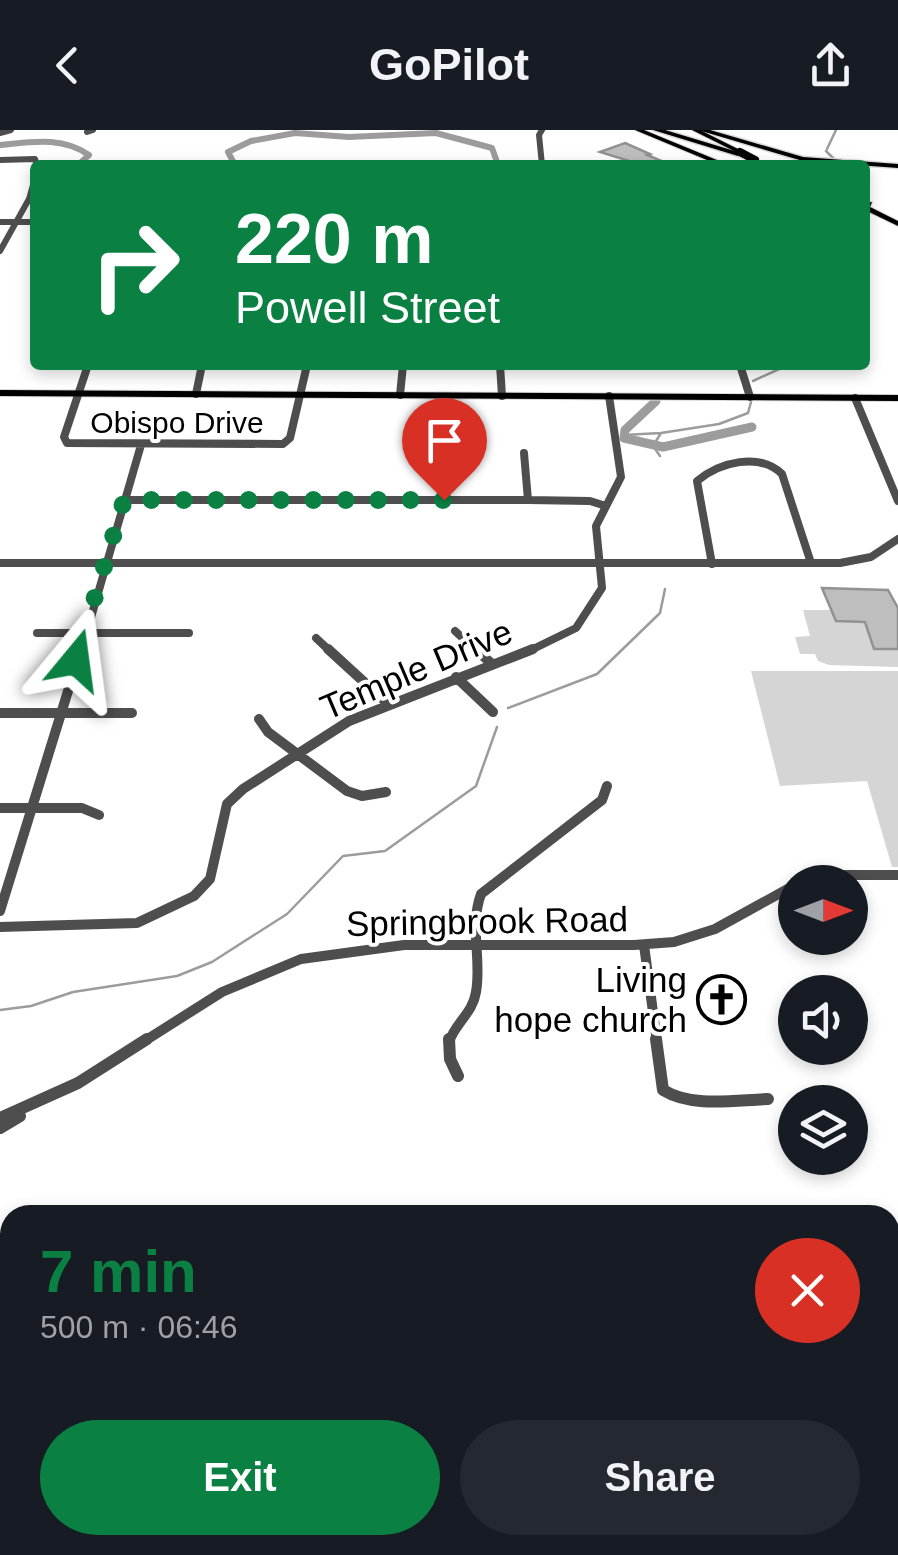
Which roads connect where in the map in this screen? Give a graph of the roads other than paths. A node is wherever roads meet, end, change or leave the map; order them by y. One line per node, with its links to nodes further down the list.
1 (11, 130): 6 (street)
2 (542, 130): 8 (street)
3 (638, 130): 9 (main road)
4 (658, 130): 11 (highway)
5 (699, 130): 10 (main road, bridge); 12 (highway)
6 (0, 134)
7 (0, 160): 13 (street)
8 (541, 160)
9 (713, 160)
10 (754, 160)
11 (773, 160)
12 (812, 160)
13 (30, 162)
14 (870, 165): 15 (highway)
15 (898, 167): 16 (highway)
16 (870, 168)
17 (30, 190): 21 (street)
18 (870, 212): 23 (main road)
19 (870, 219): 23 (main road)
20 (0, 222): 21 (street)
21 (16, 222): 22 (street); 24 (street)
22 (30, 222)
23 (898, 228)
24 (0, 250)
25 (86, 370): 32 (street)
26 (201, 370): 33 (street)
27 (306, 370): 34 (street)
28 (402, 370): 35 (street)
29 (500, 370): 36 (street)
30 (742, 370): 38 (street)
31 (0, 394): 32 (main road)
32 (78, 394): 33 (main road); 41 (street, Obispo Drive)
33 (196, 394): 34 (main road)
34 (301, 395): 35 (main road); 41 (street, Obispo Drive)
35 (400, 395): 36 (main road)
36 (502, 396): 37 (main road)
37 (609, 396): 38 (main road); 48 (street, Temple Drive)
38 (750, 397): 39 (main road)
39 (855, 398): 40 (main road); 47 (street)
40 (898, 398)
41 (141, 444): 44 (street)
42 (445, 454): 45 (street)
43 (524, 454): 46 (street)
44 (124, 500): 45 (street); 51 (street)
45 (444, 500): 46 (street)
46 (528, 500): 48 (street)
47 (898, 501)
48 (606, 506): 52 (street, Temple Drive)
49 (898, 539): 53 (street)
50 (0, 563): 51 (street)
51 (105, 563): 52 (street); 58 (street)
52 (600, 563): 54 (street); 60 (street, Temple Drive)
53 (811, 563): 54 (street); 54 (street)
54 (712, 564)
55 (455, 631): 60 (street)
56 (189, 632): 58 (street)
57 (37, 633): 58 (street)
58 (83, 633): 64 (street)
59 (316, 638): 62 (street)
60 (491, 663): 61 (street, Temple Drive)
61 (456, 677): 62 (street, Temple Drive); 63 (street)
62 (387, 703): 68 (street, Temple Drive)
63 (493, 712)
64 (62, 713): 65 (street); 66 (street); 72 (street)
65 (132, 713)
66 (0, 714)
67 (259, 719): 68 (street)
68 (297, 754): 70 (street); 78 (street, Temple Drive)
69 (607, 786): 80 (street)
70 (386, 792)
71 (0, 808): 72 (street)
72 (35, 808): 73 (street); 77 (street)
73 (98, 815)
74 (868, 875): 75 (street, Springbrook Road)
75 (898, 875)
76 (778, 895): 79 (street, Springbrook Road)
77 (0, 911)
78 (0, 927)
79 (644, 945): 80 (street, Springbrook Road); 82 (street)
80 (475, 946): 81 (street); 83 (street, Springbrook Road)
81 (458, 1076)
82 (768, 1099)
83 (28, 1110): 84 (street, Springbrook Road); 85 (street, Springbrook Road)
84 (0, 1118)
85 (0, 1128)

